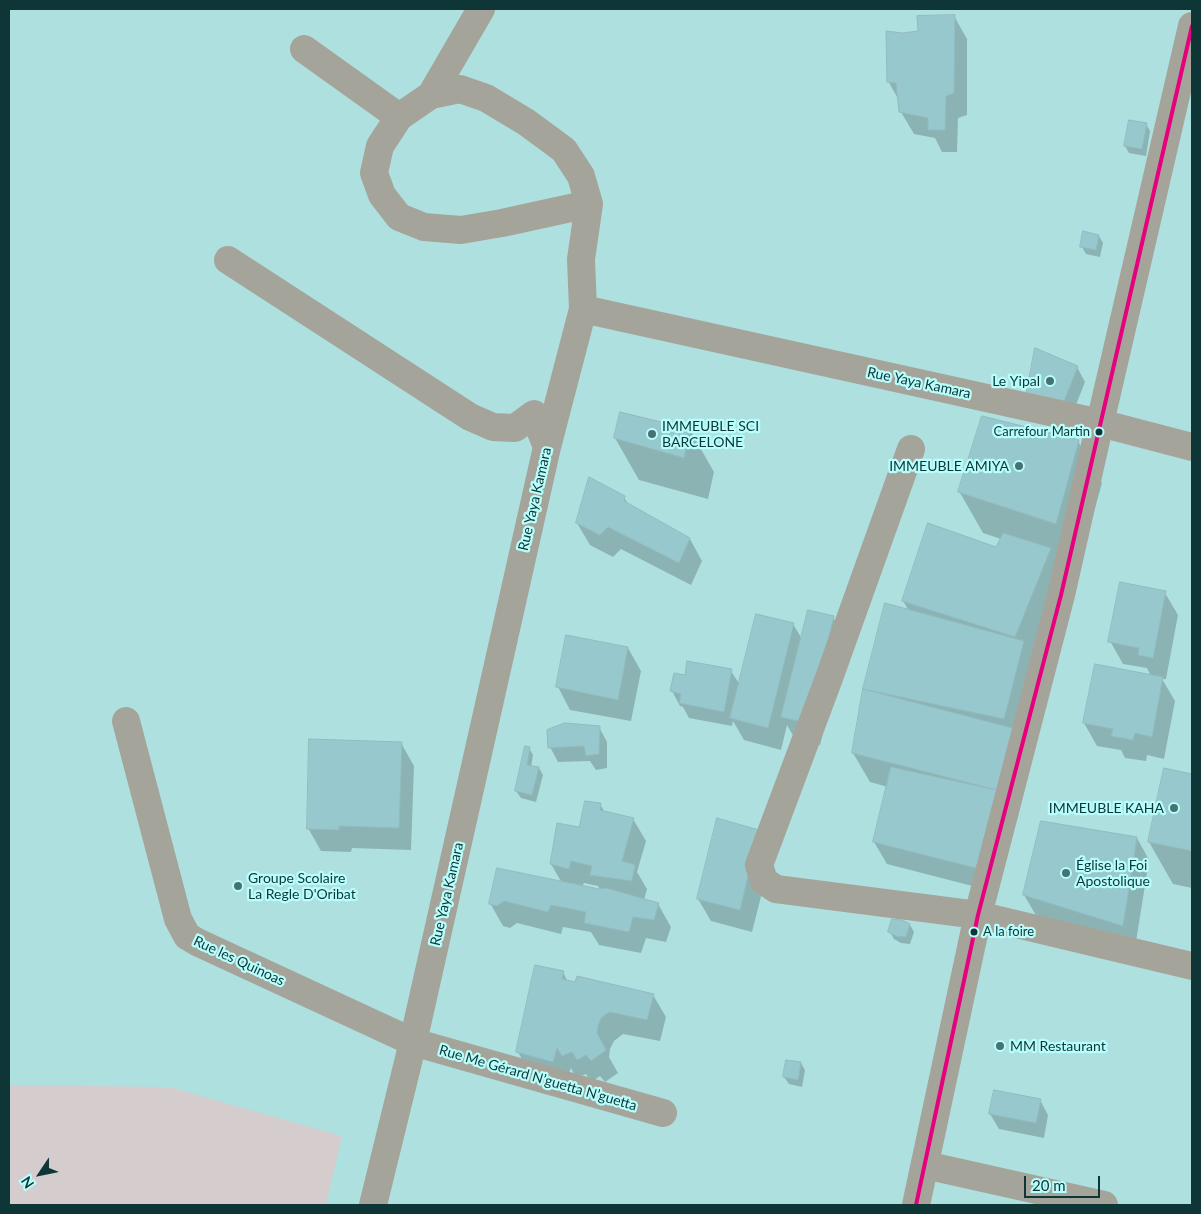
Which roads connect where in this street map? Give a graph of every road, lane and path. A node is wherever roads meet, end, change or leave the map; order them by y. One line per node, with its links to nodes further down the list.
1 (481, 9): 4 (street)
2 (1192, 26): 9 (street)
3 (304, 49): 5 (street)
4 (431, 95): 5 (street); 6 (street)
5 (399, 117): 6 (street)
6 (589, 204): 8 (street)
7 (228, 260): 10 (street)
8 (583, 309): 9 (street, Rue Yaya Kamara); 10 (street, Rue Yaya Kamara)
9 (1100, 423): 11 (street, Rue Yaya Kamara); 14 (street)
10 (547, 447): 16 (street, Rue Yaya Kamara)
11 (1192, 447)
12 (911, 449): 14 (street)
13 (126, 721): 16 (street, Rue les Quinoas)
14 (978, 915): 15 (street); 18 (street)
15 (1192, 966)
16 (413, 1042): 17 (street, Rue Me Gérard N’guetta N’guetta); 19 (street, Rue Yaya Kamara)
17 (663, 1113)
18 (926, 1165): 20 (street); 21 (street)
19 (373, 1205)
20 (916, 1205)
21 (1104, 1205)

